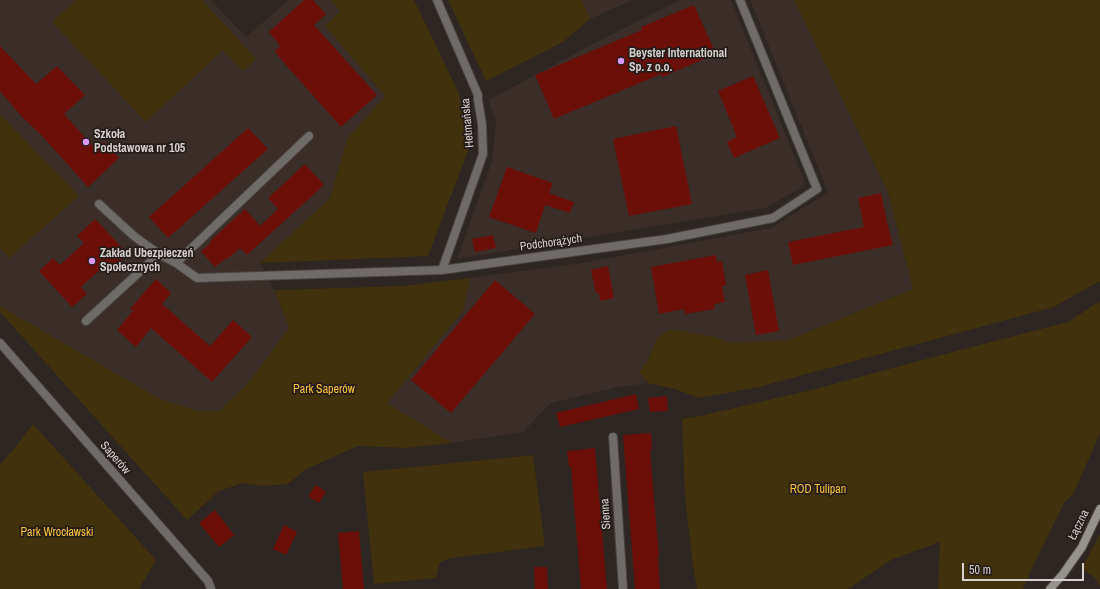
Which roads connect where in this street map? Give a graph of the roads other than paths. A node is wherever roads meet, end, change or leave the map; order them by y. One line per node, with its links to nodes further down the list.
1 (436, 0): 7 (street, Hetmańska)
2 (740, 0): 7 (street, Podchorążych)
3 (309, 136): 6 (street)
4 (99, 204): 5 (street, Podchorążych)
5 (158, 254): 6 (street, Podchorążych); 8 (street)
6 (176, 263): 7 (street, Podchorążych)
7 (442, 270)
8 (86, 321)
9 (0, 343): 12 (street, Saperów)
10 (613, 437): 13 (street, Sienna)
11 (1100, 509): 14 (main road, Łączna)
12 (211, 589)
13 (623, 589)
14 (1050, 589)

